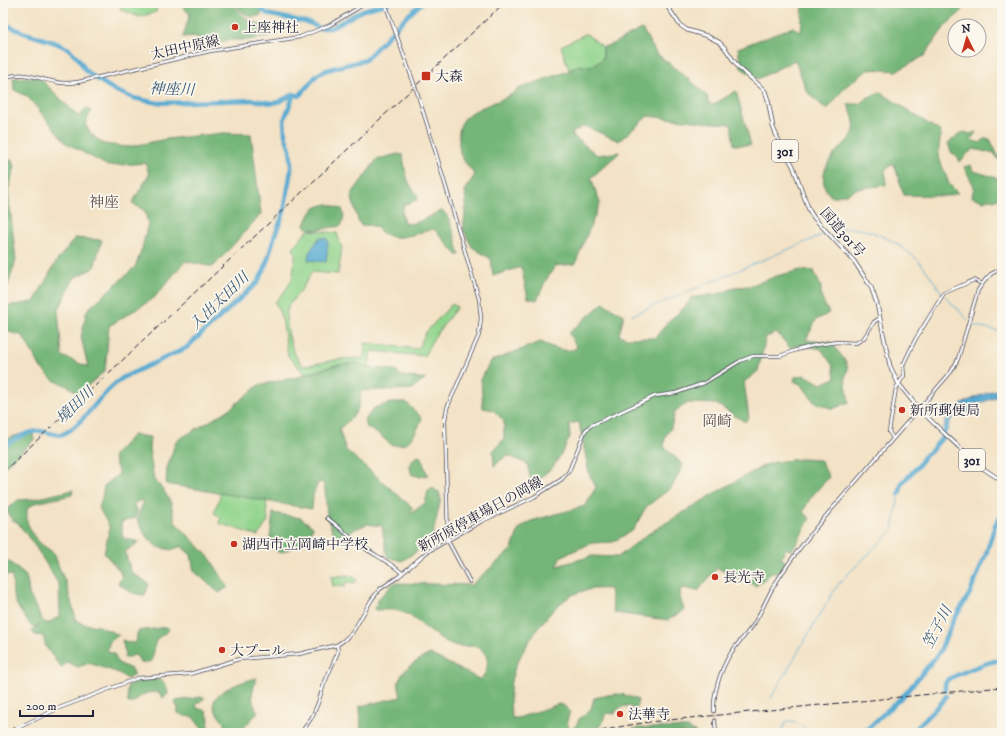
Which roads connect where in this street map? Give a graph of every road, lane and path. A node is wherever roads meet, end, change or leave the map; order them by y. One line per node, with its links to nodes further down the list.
1 (366, 3): 4 (main road, 太田中原線)
2 (385, 3): 13 (main road)
3 (665, 3): 7 (highway, 国道301号 / 301)
4 (3, 79)
5 (1002, 268): 6 (main road)
6 (982, 284): 8 (main road); 9 (main road)
7 (880, 318): 8 (highway, 国道301号 / 301); 13 (main road, 新所原停車場日の岡線)
8 (898, 383): 9 (highway, 国道301号 / 301); 10 (main road)
9 (919, 409): 10 (main road); 11 (highway, 国道301号 / 301)
10 (893, 438): 17 (main road)
11 (1002, 481)
12 (327, 518): 14 (main road)
13 (448, 541): 14 (main road, 新所原停車場日の岡線); 15 (main road)
14 (402, 573): 16 (main road, 新所原停車場日の岡線)
15 (470, 582)
16 (337, 645): 19 (main road, 新所原停車場日の岡線); 20 (main road)
17 (714, 711)
18 (715, 720): 21 (main road)
19 (7, 733)
20 (302, 733)
21 (716, 733)

